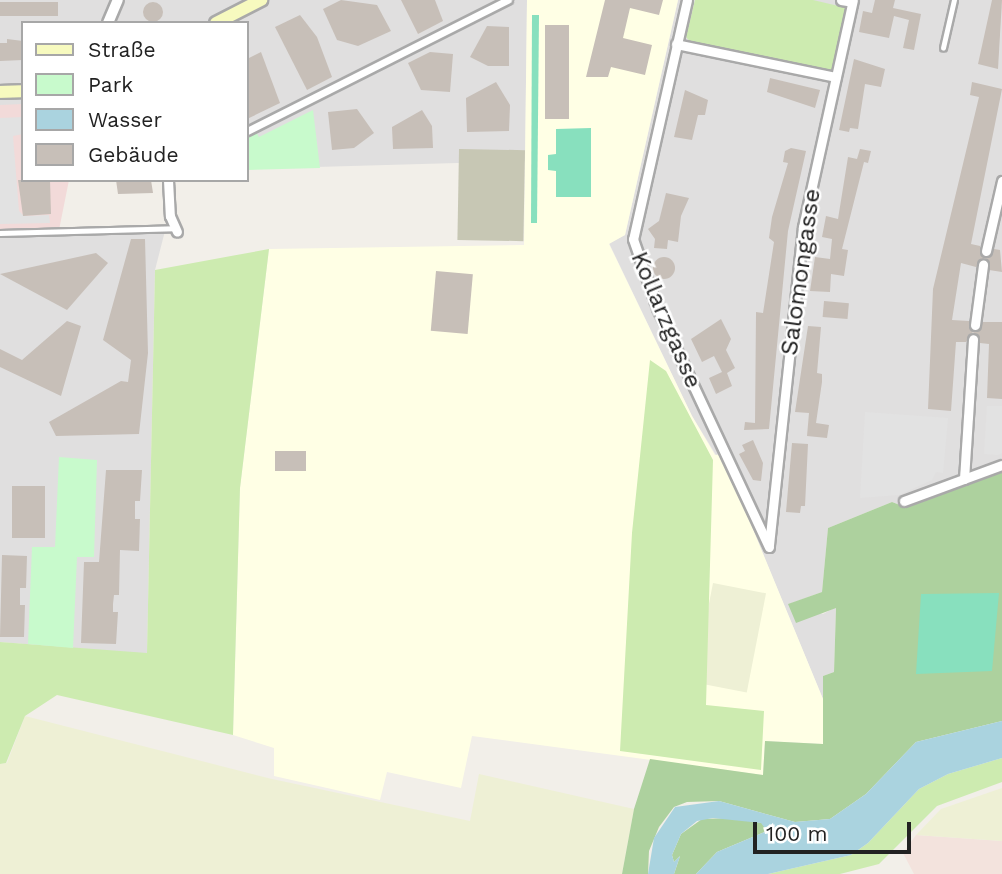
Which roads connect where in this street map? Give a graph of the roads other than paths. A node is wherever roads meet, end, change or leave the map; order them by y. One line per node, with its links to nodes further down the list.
1 (261, 0): 10 (main road)
2 (508, 0): 16 (street)
3 (687, 0): 11 (street, Kollarzgasse)
4 (841, 0): 7 (street)
5 (954, 0): 12 (lane)
6 (118, 1): 8 (street); 9 (street)
7 (853, 1): 13 (street, Salomongasse)
8 (109, 21)
9 (117, 21)
10 (220, 21)
11 (676, 44): 13 (street); 28 (street, Kollarzgasse)
12 (943, 48)
13 (836, 77): 28 (street, Salomongasse)
14 (21, 91): 15 (main road)
15 (0, 92)
16 (248, 130)
17 (1002, 181): 21 (street)
18 (168, 182): 19 (street)
19 (175, 230): 20 (lane)
20 (0, 233)
21 (986, 251)
22 (983, 265): 23 (street)
23 (975, 325)
24 (973, 339): 26 (street)
25 (1002, 465): 26 (street)
26 (964, 480): 27 (street)
27 (904, 501)
28 (769, 547)

